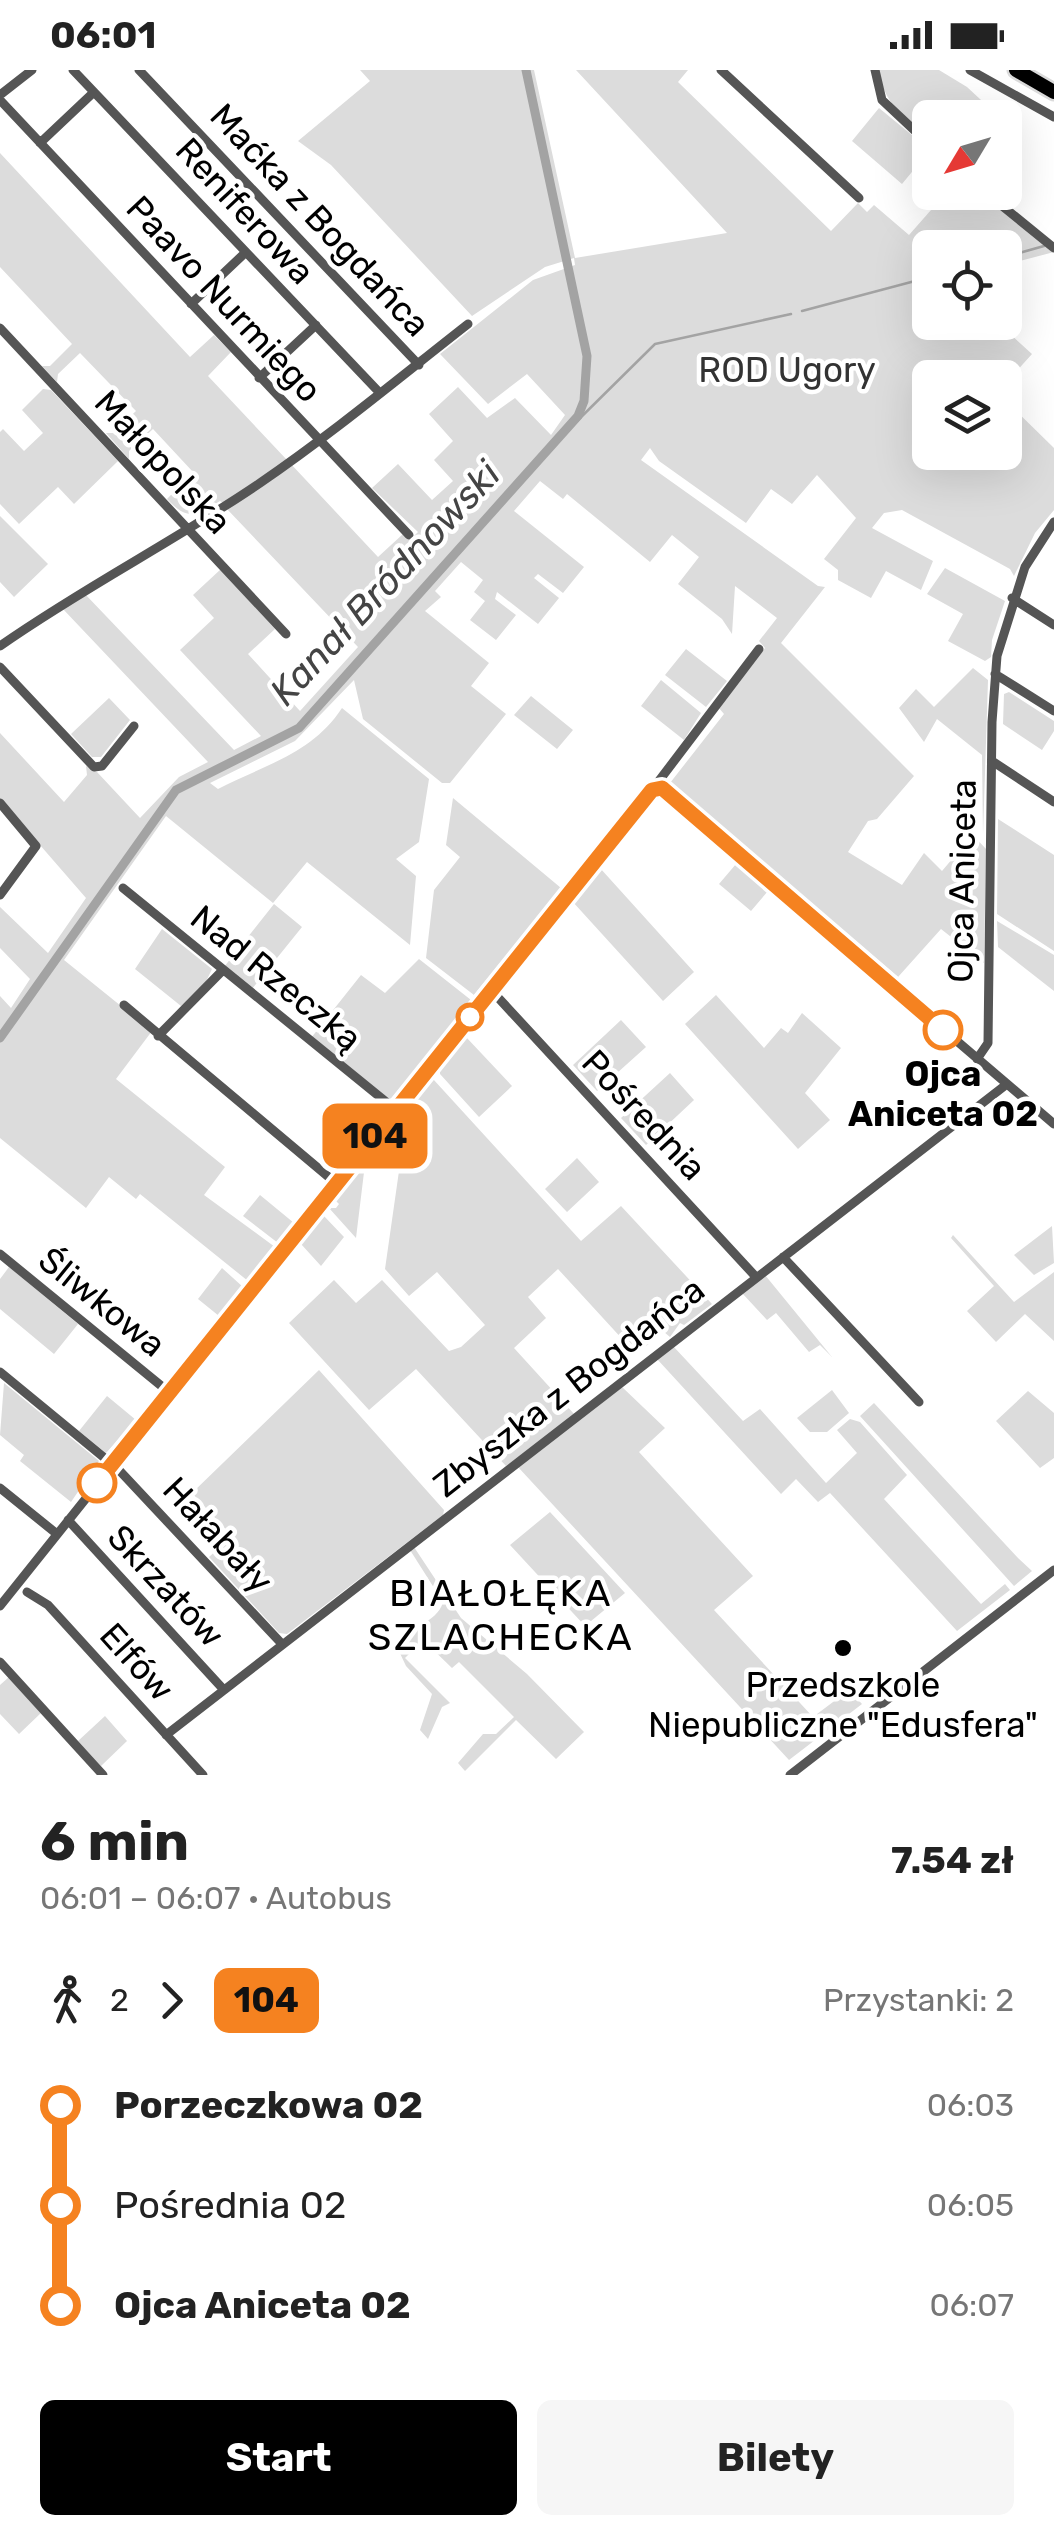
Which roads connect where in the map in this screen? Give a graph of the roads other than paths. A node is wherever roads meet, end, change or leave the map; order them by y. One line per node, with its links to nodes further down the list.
1 (32, 70): 10 (street)
2 (73, 70): 8 (street, Reniferowa)
3 (139, 70): 22 (street, Maćka z Bogdańca)
4 (721, 70): 14 (street)
5 (875, 70): 12 (street)
6 (970, 70): 11 (street)
7 (1016, 70): 9 (highway)
8 (94, 92): 13 (street); 17 (street, Reniferowa)
9 (1054, 92)
10 (0, 98): 13 (street, Paavo Nurmiego)
11 (1054, 117)
12 (912, 128)
13 (40, 143): 18 (street, Paavo Nurmiego)
14 (859, 198)
15 (1008, 210): 16 (street)
16 (1054, 248)
17 (246, 252): 18 (street); 20 (street, Reniferowa)
18 (191, 304): 23 (street, Paavo Nurmiego)
19 (468, 324): 22 (street)
20 (316, 325): 23 (street); 24 (street, Reniferowa)
21 (0, 328): 27 (street, Małopolska)
22 (420, 365): 25 (street)
23 (259, 378): 25 (street, Paavo Nurmiego)
24 (377, 390)
25 (320, 440): 27 (street); 28 (street, Paavo Nurmiego)
26 (1054, 522): 29 (street, Ojca Aniceta)
27 (188, 528): 31 (street, Małopolska); 32 (street)
28 (409, 535)
29 (1012, 598): 30 (street); 35 (street, Ojca Aniceta)
30 (1054, 624)
31 (286, 634)
32 (0, 646)
33 (760, 648): 39 (street)
34 (0, 667): 37 (street)
35 (995, 674): 36 (street); 38 (street, Ojca Aniceta)
36 (1054, 711)
37 (134, 726)
38 (992, 761): 41 (street, Ojca Aniceta); 48 (street, Ojca Aniceta)
39 (652, 790): 45 (street); 48 (street)
40 (0, 802): 43 (street)
41 (1054, 802)
42 (123, 888): 44 (street, Nad Rzeczką)
43 (0, 894)
44 (222, 971): 47 (street); 50 (street, Nad Rzeczką)
45 (492, 990): 50 (street); 55 (street, Pośrednia)
46 (124, 1005): 47 (street)
47 (158, 1036): 52 (street)
48 (977, 1059): 49 (street)
49 (1007, 1084): 51 (street); 54 (street, Zbyszka z Bogdańca)
50 (396, 1110): 52 (street)
51 (1054, 1124)
52 (337, 1184): 57 (street)
53 (0, 1254): 57 (street, Śliwkowa)
54 (783, 1256): 55 (street, Zbyszka z Bogdańca); 58 (street)
55 (756, 1277): 68 (street, Zbyszka z Bogdańca)
56 (0, 1372): 59 (street, Hałabały)
57 (170, 1393): 59 (street)
58 (919, 1402)
59 (113, 1464): 61 (street); 68 (street, Hałabały)
60 (0, 1488): 62 (street)
61 (68, 1520): 62 (street); 70 (street, Skrzatów)
62 (57, 1534): 65 (street)
63 (1054, 1570): 74 (street)
64 (0, 1583): 65 (street)
65 (11, 1592): 67 (street)
66 (27, 1592): 71 (street, Elfów)
67 (0, 1606)
68 (282, 1644): 70 (street, Zbyszka z Bogdańca)
69 (0, 1662): 72 (street)
70 (224, 1690): 71 (street, Zbyszka z Bogdańca)
71 (166, 1735): 73 (street, Elfów)
72 (104, 1775)
73 (203, 1775)
74 (790, 1775)

